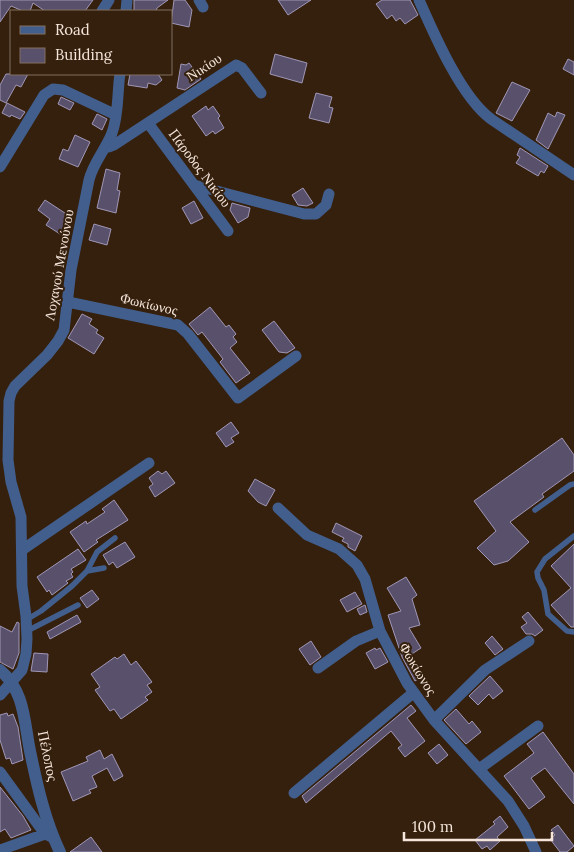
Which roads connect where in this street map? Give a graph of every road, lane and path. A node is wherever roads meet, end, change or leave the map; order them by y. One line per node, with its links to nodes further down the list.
1 (419, 0): 8 (street)
2 (120, 75): 4 (street, Λοχαγού Μενούνου)
3 (260, 94): 5 (street, Νικίου)
4 (116, 115): 6 (street, Λοχαγού Μενούνου); 7 (street)
5 (148, 123): 6 (street, Νικίου); 9 (street, Πάροδος Νικίου)
6 (106, 145): 12 (street, Λοχαγού Μενούνου)
7 (0, 167)
8 (574, 175)
9 (194, 185): 10 (street); 11 (street, Πάροδος Νικίου)
10 (329, 194)
11 (228, 231)
12 (68, 302): 13 (street, Φωκίωνος); 20 (street, Λοχαγού Μενούνου)
13 (296, 356)
14 (148, 463): 20 (street)
15 (574, 484): 17 (lane)
16 (278, 508): 25 (street, Φωκίωνος)
17 (535, 510)
18 (574, 536): 26 (lane)
19 (115, 538): 22 (lane)
20 (22, 550): 24 (street, Λοχαγού Μενούνου)
21 (104, 568): 22 (lane)
22 (87, 571): 24 (lane)
23 (78, 605): 24 (lane)
24 (27, 625): 30 (street, Λοχαγού Μενούνου)
25 (380, 631): 28 (street); 31 (street, Φωκίωνος)
26 (574, 632)
27 (529, 641): 33 (street)
28 (318, 668)
29 (0, 670): 30 (street, Πέλοπος)
30 (12, 683): 32 (street, Λοχαγού Μενούνου); 38 (street, Πέλοπος)
31 (413, 693): 33 (street, Φωκίωνος); 37 (street)
32 (0, 695)
33 (434, 720): 35 (street, Φωκίωνος)
34 (538, 726): 35 (street)
35 (479, 768): 41 (street, Φωκίωνος)
36 (0, 772): 38 (street)
37 (294, 793)
38 (50, 836): 39 (street); 40 (street, Πέλοπος)
39 (0, 850)
40 (60, 852)
41 (536, 852)

